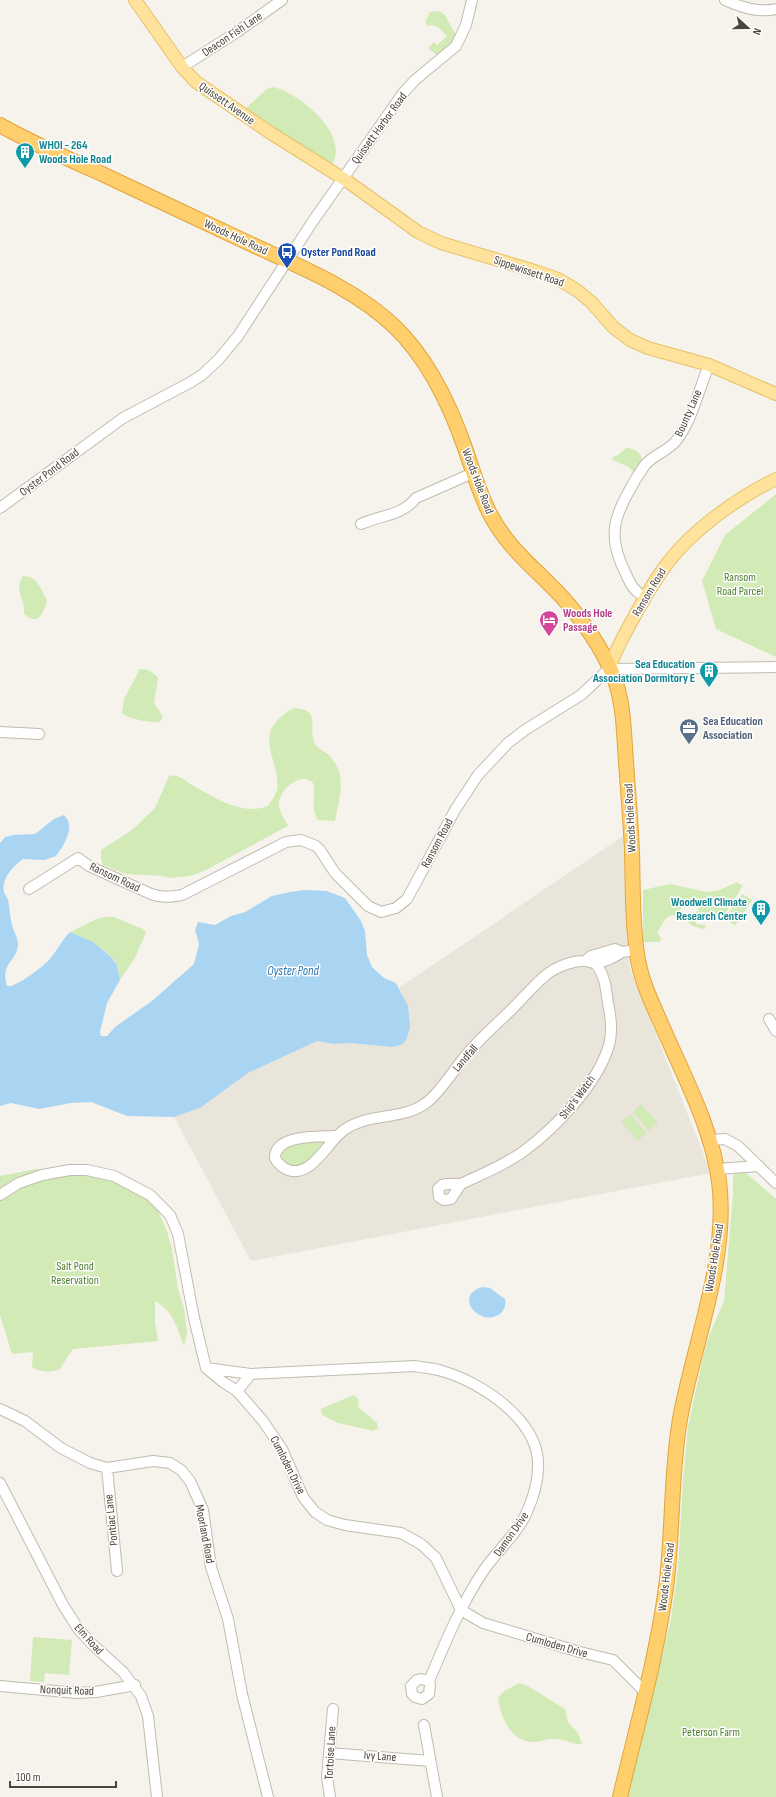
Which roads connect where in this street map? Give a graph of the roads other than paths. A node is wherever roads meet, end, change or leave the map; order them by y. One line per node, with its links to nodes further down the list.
1 (136, 0): 6 (main road, Quissett Avenue)
2 (282, 0): 6 (street, Deacon Fish Lane)
3 (472, 0): 8 (street, Quissett Harbor Road)
4 (725, 0): 5 (street)
5 (776, 9)
6 (182, 67): 8 (main road, Quissett Avenue)
7 (0, 125): 9 (highway, Woods Hole Road)
8 (343, 179): 9 (street, Quissett Harbor Road); 10 (main road, Sippewissett Road)
9 (287, 261): 12 (highway, Woods Hole Road); 14 (street, Oyster Pond Road)
10 (708, 365): 11 (main road, Sippewissett Road); 16 (street, Bounty Lane)
11 (776, 394)
12 (473, 473): 15 (street); 18 (highway, Woods Hole Road)
13 (776, 479): 16 (main road, Ransom Road)
14 (0, 508)
15 (361, 524)
16 (645, 598): 18 (main road, Ransom Road)
17 (776, 667): 18 (street)
18 (609, 669): 21 (street, Ransom Road); 22 (highway, Woods Hole Road)
19 (0, 732): 20 (street)
20 (39, 734)
21 (29, 889)
22 (636, 950): 23 (street, Landfall); 27 (highway, Woods Hole Road)
23 (590, 962): 26 (street, Landfall); 31 (street, Ship's Watch)
24 (769, 1019): 25 (street)
25 (776, 1031)
26 (335, 1136): 26 (street, Landfall)
27 (711, 1140): 28 (street); 29 (highway, Woods Hole Road)
28 (759, 1166): 29 (street); 30 (street)
29 (717, 1169): 44 (highway, Woods Hole Road)
30 (776, 1183)
31 (461, 1184)
32 (0, 1195): 33 (street)
33 (206, 1368): 34 (street, Damon Drive); 35 (street, Cumloden Drive)
34 (251, 1374): 35 (street); 40 (street, Damon Drive)
35 (237, 1391): 40 (street, Cumloden Drive)
36 (0, 1409): 37 (street, Moorland Road)
37 (107, 1468): 39 (street, Pontiac Lane); 50 (street, Moorland Road)
38 (0, 1483): 42 (street, Elm Road)
39 (117, 1571)
40 (461, 1610): 41 (street, Damon Drive); 44 (street, Cumloden Drive)
41 (429, 1681)
42 (134, 1685): 43 (street, Nonquit Road); 49 (street, Elm Road)
43 (0, 1686)
44 (645, 1692): 53 (highway, Woods Hole Road)
45 (333, 1709): 47 (street, Tortoise Lane)
46 (424, 1725): 48 (street)
47 (329, 1753): 48 (street, Ivy Lane); 51 (street, Tortoise Lane)
48 (430, 1760): 52 (street)
49 (157, 1797)
50 (268, 1797)
51 (330, 1797)
52 (437, 1797)
53 (620, 1797)

